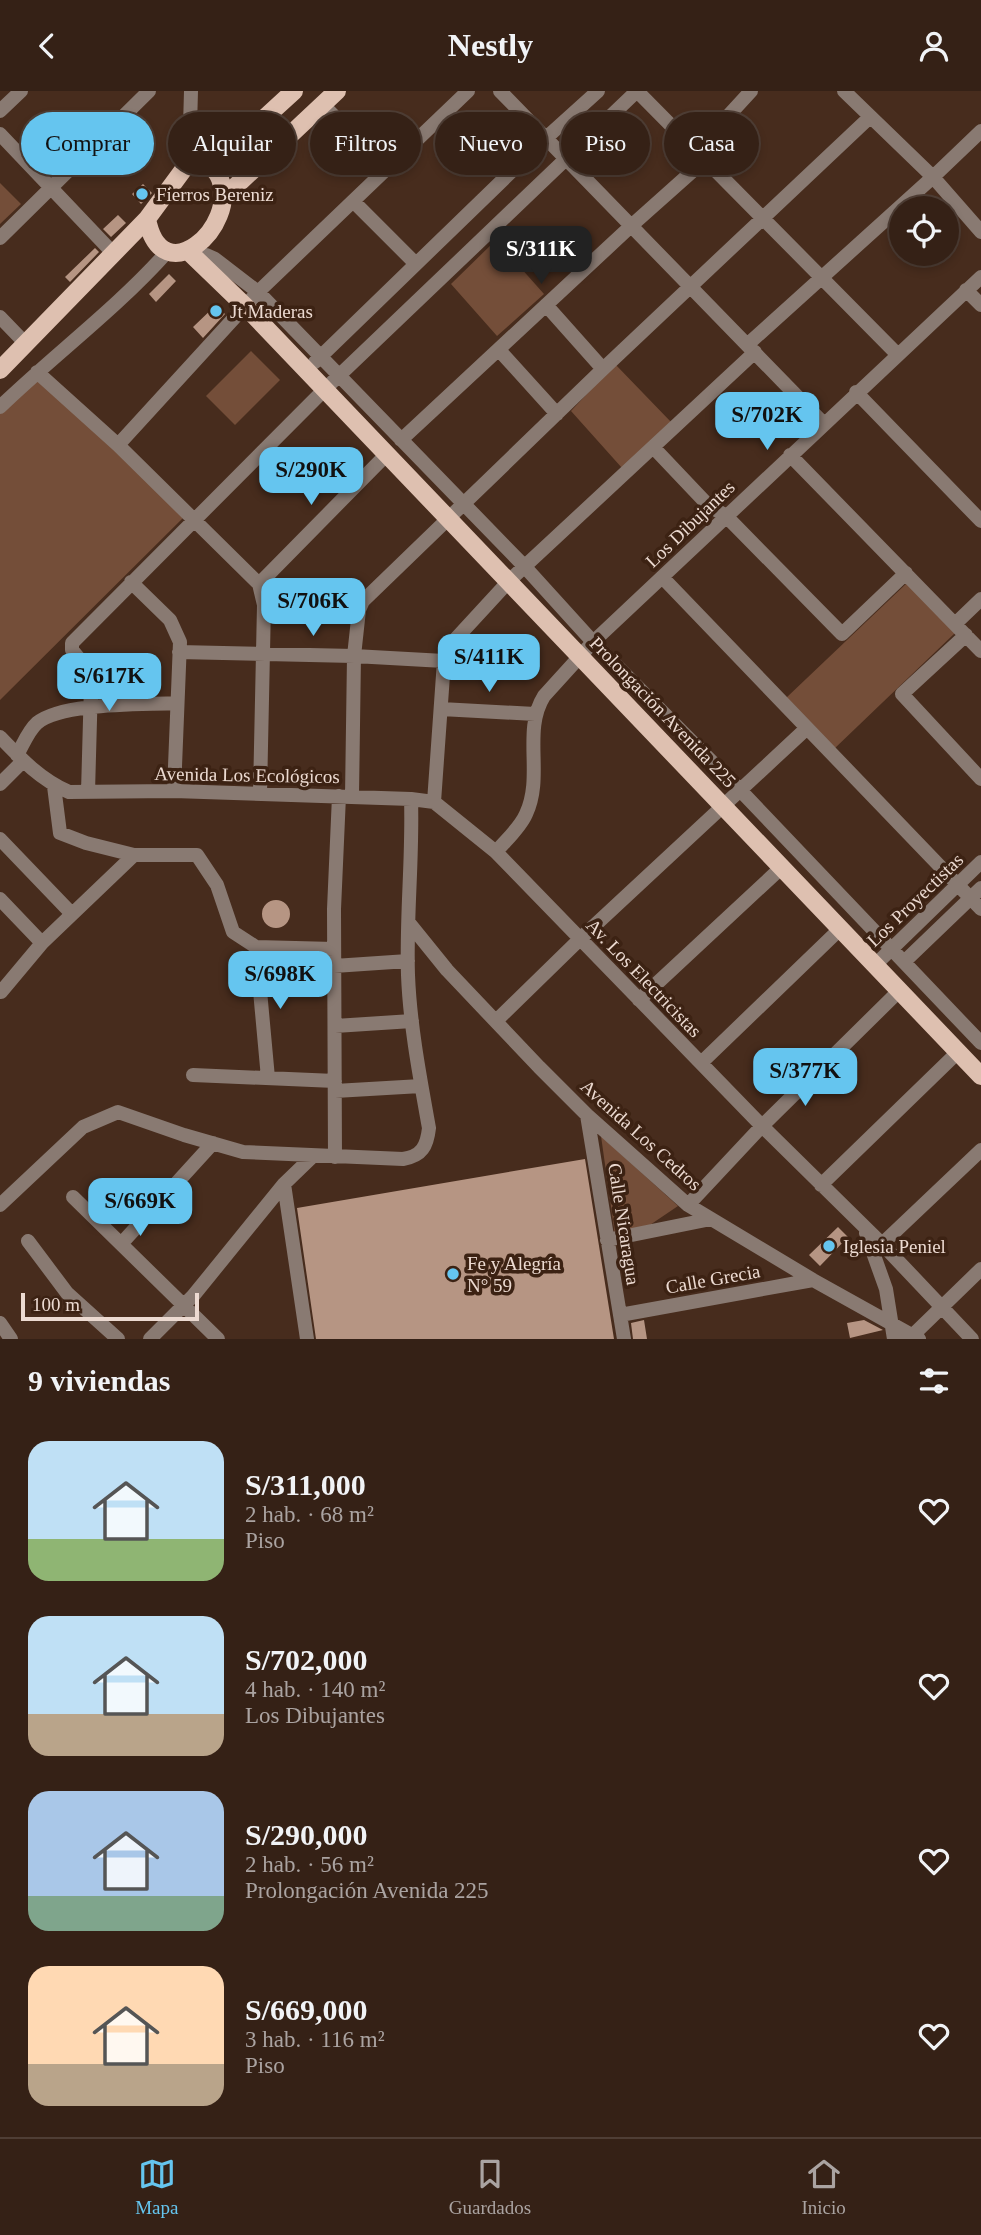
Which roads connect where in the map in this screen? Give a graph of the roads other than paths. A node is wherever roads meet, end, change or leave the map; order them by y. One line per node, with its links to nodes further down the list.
1 (21, 91): 14 (street)
2 (149, 91): 37 (street)
3 (203, 91): 12 (street)
4 (294, 91): 15 (main road)
5 (337, 91): 13 (main road)
6 (468, 91): 24 (street)
7 (500, 91): 17 (street)
8 (598, 91): 25 (street)
9 (637, 91): 18 (street); 21 (street)
10 (751, 91): 19 (street)
11 (844, 91): 20 (street)
12 (191, 97)
13 (323, 105): 16 (street); 38 (main road)
14 (0, 111)
15 (271, 112)
16 (330, 112)
17 (521, 112)
18 (614, 112)
19 (735, 112)
20 (870, 117): 36 (street); 40 (street)
21 (664, 118)
22 (981, 131): 36 (street)
23 (0, 134): 37 (street)
24 (421, 136)
25 (547, 137)
26 (547, 139): 27 (street)
27 (561, 154)
28 (561, 162): 67 (street)
29 (179, 175): 41 (main road)
30 (218, 175): 38 (main road)
31 (381, 175): 39 (street)
32 (508, 175): 48 (street)
33 (582, 175): 42 (street)
34 (681, 175): 42 (street)
35 (720, 175): 40 (street)
36 (933, 177): 43 (street); 49 (street)
37 (52, 187): 44 (street); 46 (street)
38 (223, 198): 47 (main road)
39 (354, 201): 48 (street); 53 (street)
40 (762, 218): 49 (street); 51 (street)
41 (147, 219): 45 (main road); 46 (main road)
42 (631, 226): 51 (street); 54 (street)
43 (981, 232)
44 (0, 238)
45 (164, 250): 46 (main road); 47 (main road); 66 (street)
46 (114, 254): 58 (main road)
47 (192, 254): 53 (street, Prolongación Avenida 225); 56 (main road, Prolongación Avenida 225)
48 (416, 264): 62 (street)
49 (821, 277): 59 (street); 61 (street)
50 (981, 277): 52 (street, Los Dibujantes)
51 (690, 286): 59 (street); 63 (street)
52 (966, 290): 55 (street); 61 (street, Los Dibujantes)
53 (258, 292): 56 (street); 62 (street, Prolongación Avenida 225)
54 (546, 305): 60 (street); 63 (street)
55 (981, 305)
56 (245, 306): 65 (main road, Prolongación Avenida 225); 74 (street)
57 (0, 317): 58 (street)
58 (26, 344): 64 (main road)
59 (751, 349): 72 (street); 75 (street)
60 (499, 351): 71 (street); 73 (street)
61 (897, 354): 69 (street, Los Dibujantes)
62 (321, 357): 65 (street); 67 (street, Prolongación Avenida 225)
63 (603, 369): 71 (street)
64 (0, 370)
65 (307, 370): 68 (main road, Prolongación Avenida 225)
66 (37, 372): 70 (street); 74 (street)
67 (339, 376): 68 (street); 73 (street, Prolongación Avenida 225)
68 (325, 390): 76 (main road, Prolongación Avenida 225); 81 (street)
69 (856, 392): 72 (street, Los Dibujantes); 80 (street)
70 (0, 407)
71 (557, 414): 78 (street)
72 (823, 423): 77 (street, Los Dibujantes)
73 (401, 440): 78 (street, Prolongación Avenida 225)
74 (118, 445): 81 (street)
75 (653, 447): 79 (street); 83 (street)
76 (387, 454): 82 (main road, Prolongación Avenida 225); 88 (street)
77 (790, 454): 79 (street, Los Dibujantes); 84 (street)
78 (463, 505): 82 (street); 83 (street, Prolongación Avenida 225)
79 (726, 516): 84 (street); 85 (street, Los Dibujantes)
80 (980, 517)
81 (194, 519): 87 (street); 88 (street)
82 (449, 519): 86 (main road, Prolongación Avenida 225); 96 (street)
83 (525, 567): 86 (street); 92 (street, Prolongación Avenida 225)
84 (906, 573): 90 (street)
85 (663, 577): 92 (street, Los Dibujantes); 103 (street)
86 (509, 581): 97 (main road, Prolongación Avenida 225); 98 (street)
87 (131, 582): 94 (street); 100 (street)
88 (259, 585): 95 (street)
89 (981, 599): 90 (street)
90 (955, 624): 91 (street)
91 (966, 635): 93 (street); 106 (street)
92 (593, 642): 97 (street, Los Dibujantes); 109 (street, Prolongación Avenida 225)
93 (981, 651)
94 (179, 652): 95 (street); 99 (street)
95 (264, 655): 96 (street); 112 (street)
96 (354, 656): 98 (street); 113 (street)
97 (580, 656): 102 (street, Los Dibujantes); 116 (main road, Prolongación Avenida 225)
98 (444, 661): 101 (street)
99 (177, 703): 100 (street); 110 (street)
100 (91, 707): 105 (street); 111 (street)
101 (441, 709): 102 (street); 115 (street)
102 (535, 714): 118 (street)
103 (807, 728): 109 (street); 122 (street)
104 (0, 737): 105 (street, Avenida Los Ecológicos)
105 (20, 758): 107 (street); 108 (street, Avenida Los Ecológicos)
106 (981, 779)
107 (0, 783)
108 (54, 786): 111 (street, Avenida Los Ecológicos); 119 (street)
109 (740, 790): 116 (street); 132 (street, Prolongación Avenida 225)
110 (174, 791): 111 (street, Avenida Los Ecológicos); 112 (street, Avenida Los Ecológicos)
111 (89, 792)
112 (260, 794): 113 (street, Avenida Los Ecológicos)
113 (345, 796): 114 (street, Avenida Los Ecológicos); 131 (street)
114 (411, 799): 115 (street, Avenida Los Ecológicos); 126 (street)
115 (435, 802): 118 (street)
116 (723, 806): 121 (main road, Prolongación Avenida 225); 128 (street)
117 (0, 839): 125 (street)
118 (496, 852): 128 (street, Av. Los Electricistas)
119 (134, 855): 125 (street); 130 (street)
120 (981, 862): 122 (street, Los Proyectistas)
121 (782, 867): 127 (main road, Prolongación Avenida 225); 139 (street)
122 (957, 885): 123 (street); 132 (street, Los Proyectistas)
123 (978, 898): 134 (street)
124 (0, 899): 129 (street)
125 (72, 914): 129 (street)
126 (409, 923): 133 (street); 140 (street, Avenida Los Cedros)
127 (841, 928): 135 (main road, Prolongación Avenida 225); 145 (street)
128 (580, 939): 139 (street, Av. Los Electricistas); 140 (street)
129 (42, 943): 138 (street)
130 (256, 947): 131 (street); 148 (street)
131 (334, 949): 136 (street)
132 (892, 949): 134 (street, Prolongación Avenida 225); 135 (street, Los Proyectistas)
133 (408, 961): 136 (street); 141 (street)
134 (904, 962): 143 (street, Prolongación Avenida 225)
135 (875, 965): 137 (main road, Prolongación Avenida 225)
136 (334, 966): 142 (street)
137 (900, 990): 144 (main road, Prolongación Avenida 225); 152 (street)
138 (0, 991)
139 (639, 1000): 145 (street, Av. Los Electricistas)
140 (497, 1020): 151 (street, Avenida Los Cedros)
141 (412, 1021): 142 (street); 150 (street)
142 (334, 1025): 149 (street)
143 (981, 1043)
144 (958, 1052): 147 (main road, Prolongación Avenida 225); 158 (street)
145 (701, 1063): 152 (street, Av. Los Electricistas)
146 (193, 1075): 148 (street)
147 (981, 1076)
148 (268, 1078): 149 (street)
149 (335, 1086): 150 (street); 156 (street)
150 (421, 1086): 156 (street)
151 (587, 1115): 161 (street, Avenida Los Cedros); 164 (street, Calle Nicaragua)
152 (762, 1126): 158 (street, Av. Los Electricistas); 161 (street)
153 (213, 1143): 155 (street); 160 (street); 166 (street)
154 (981, 1150): 167 (street)
155 (313, 1156): 156 (street); 157 (street)
156 (335, 1157)
157 (284, 1184): 170 (street); 180 (street)
158 (821, 1185): 163 (street, Av. Los Electricistas)
159 (73, 1197): 166 (street)
160 (0, 1205)
161 (688, 1205): 162 (street, Avenida Los Cedros)
162 (711, 1219): 164 (street); 169 (street, Avenida Los Cedros)
163 (863, 1226): 167 (street, Av. Los Electricistas); 173 (street)
164 (607, 1240): 172 (street, Calle Nicaragua)
165 (28, 1241): 177 (street)
166 (121, 1244): 170 (street)
167 (882, 1244): 171 (street, Av. Los Electricistas)
168 (981, 1269): 171 (street)
169 (813, 1280): 172 (street, Calle Grecia); 173 (street, Avenida Los Cedros)
170 (184, 1304): 178 (street); 179 (street)
171 (942, 1307): 175 (street); 183 (street, Av. Los Electricistas)
172 (620, 1315): 181 (street, Calle Nicaragua)
173 (891, 1322): 175 (street, Avenida Los Cedros); 182 (street)
174 (0, 1323): 176 (street)
175 (911, 1338)
176 (11, 1339)
177 (118, 1339)
178 (150, 1339)
179 (218, 1339)
180 (307, 1339)
181 (624, 1339)
182 (894, 1339)
183 (972, 1339)

